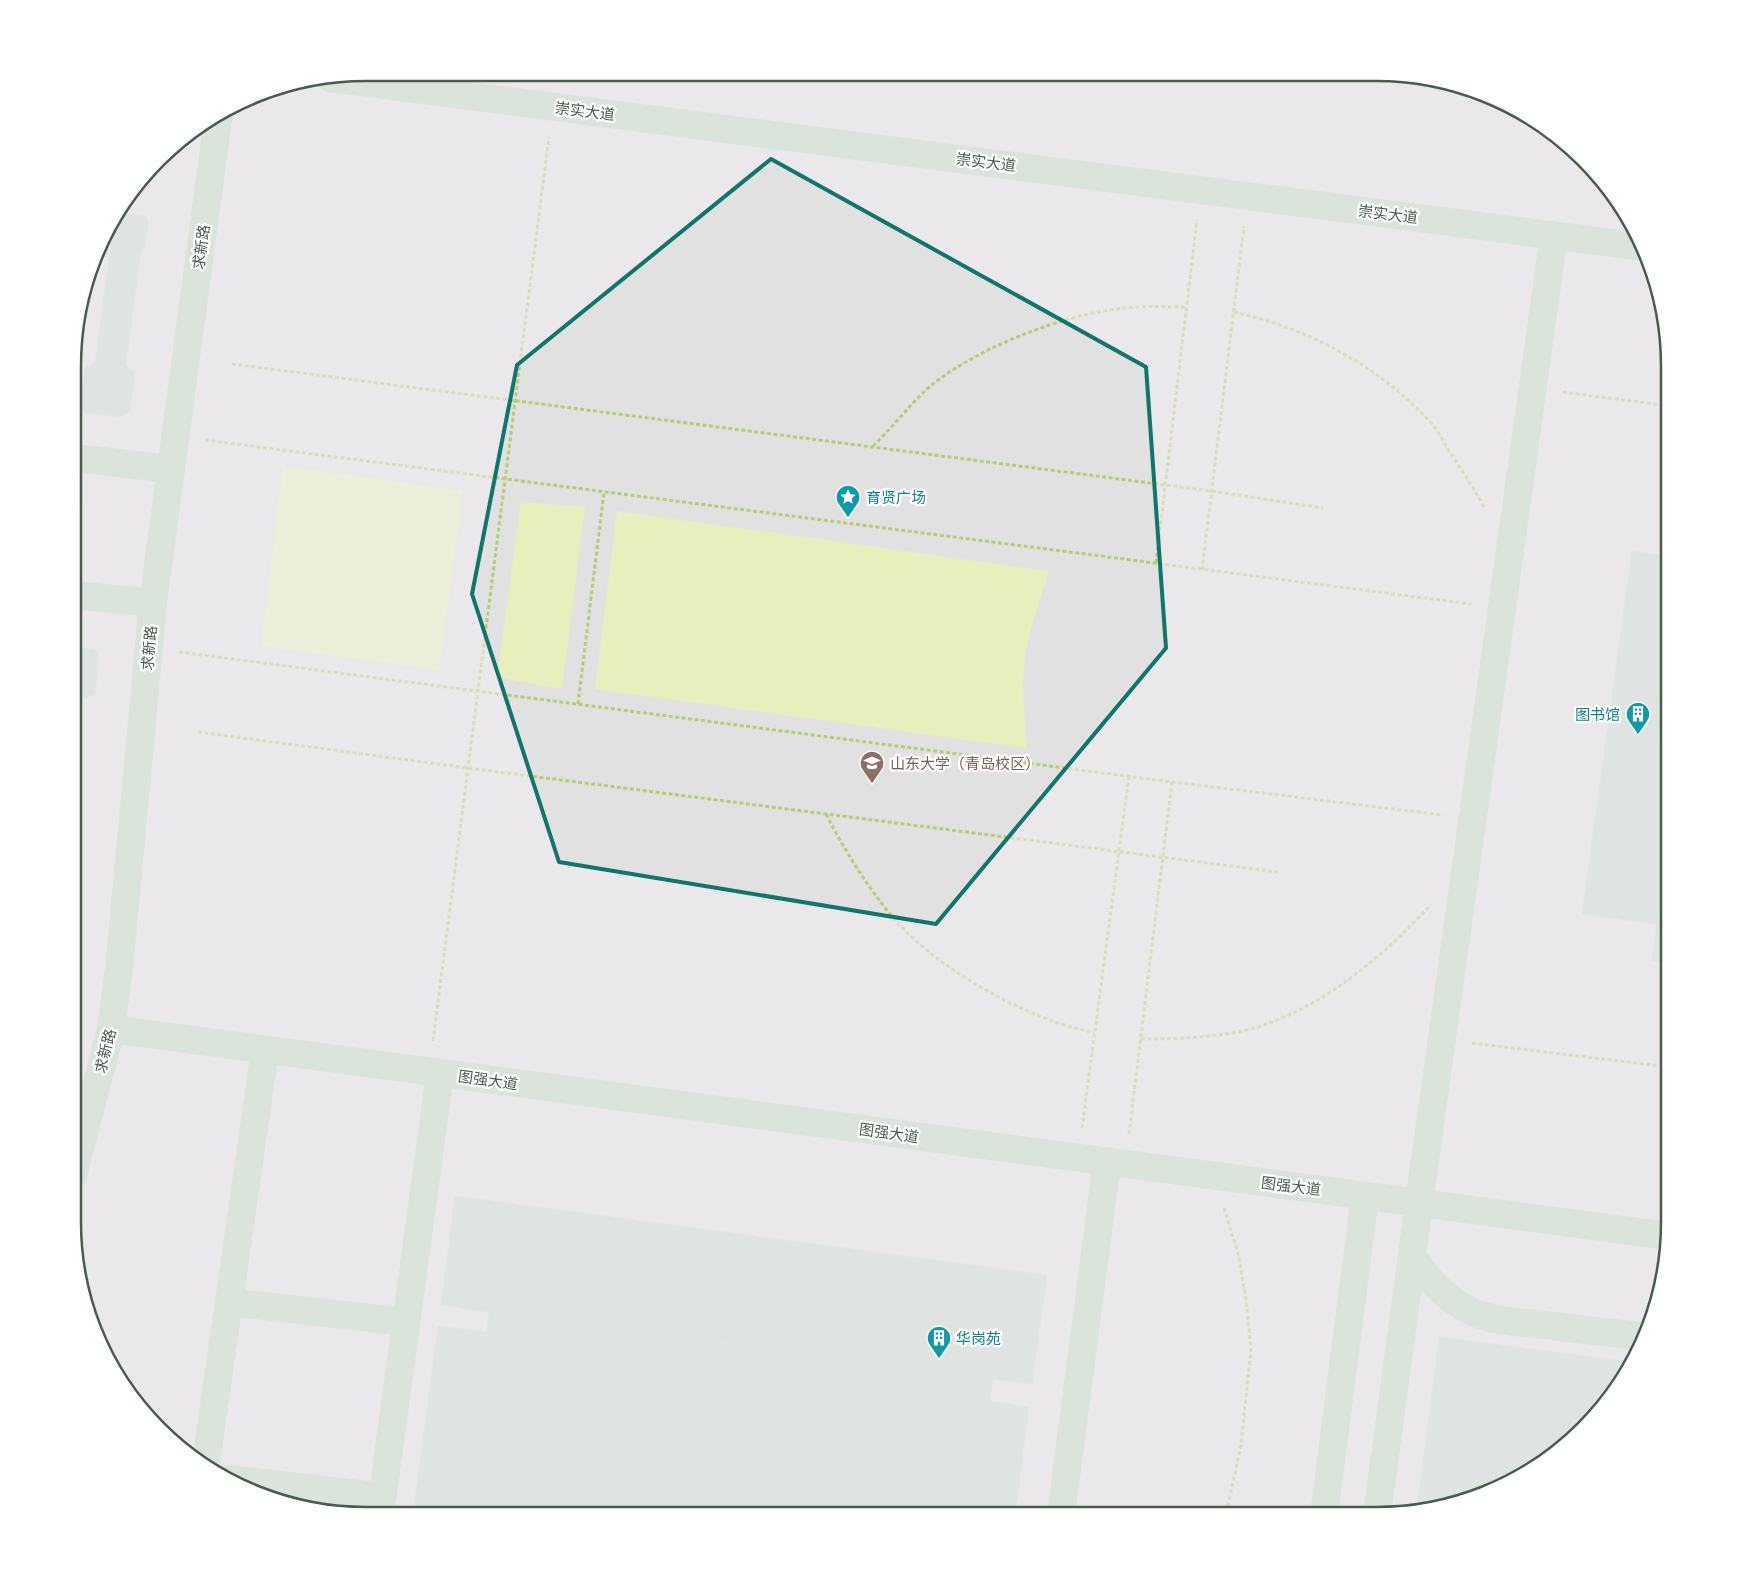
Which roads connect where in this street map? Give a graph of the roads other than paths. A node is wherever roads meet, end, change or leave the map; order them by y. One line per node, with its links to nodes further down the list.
1 (357, 82): 3 (lane, 崇实大道)
2 (217, 123): 6 (lane, 求新路)
3 (1554, 235): 4 (lane, 崇实大道); 15 (lane)
4 (1634, 246)
5 (81, 459): 6 (lane)
6 (170, 469): 8 (lane, 求新路)
7 (81, 596): 8 (lane)
8 (153, 603): 9 (lane, 求新路)
9 (111, 1029): 10 (lane, 图强大道); 12 (lane, 求新路)
10 (265, 1050): 11 (lane, 图强大道); 18 (lane)
11 (435, 1073): 13 (lane, 图强大道); 19 (lane)
12 (81, 1144)
13 (1116, 1163): 14 (lane, 图强大道); 24 (lane)
14 (1365, 1196): 15 (lane, 图强大道); 25 (lane)
15 (1419, 1203): 16 (lane, 图强大道); 17 (lane)
16 (1660, 1235)
17 (1412, 1255): 20 (lane); 26 (lane)
18 (229, 1302): 19 (lane); 21 (lane)
19 (406, 1322): 23 (lane)
20 (1637, 1336)
21 (207, 1458)
22 (253, 1483): 23 (lane)
23 (382, 1506)
24 (1062, 1507)
25 (1325, 1507)
26 (1378, 1507)

